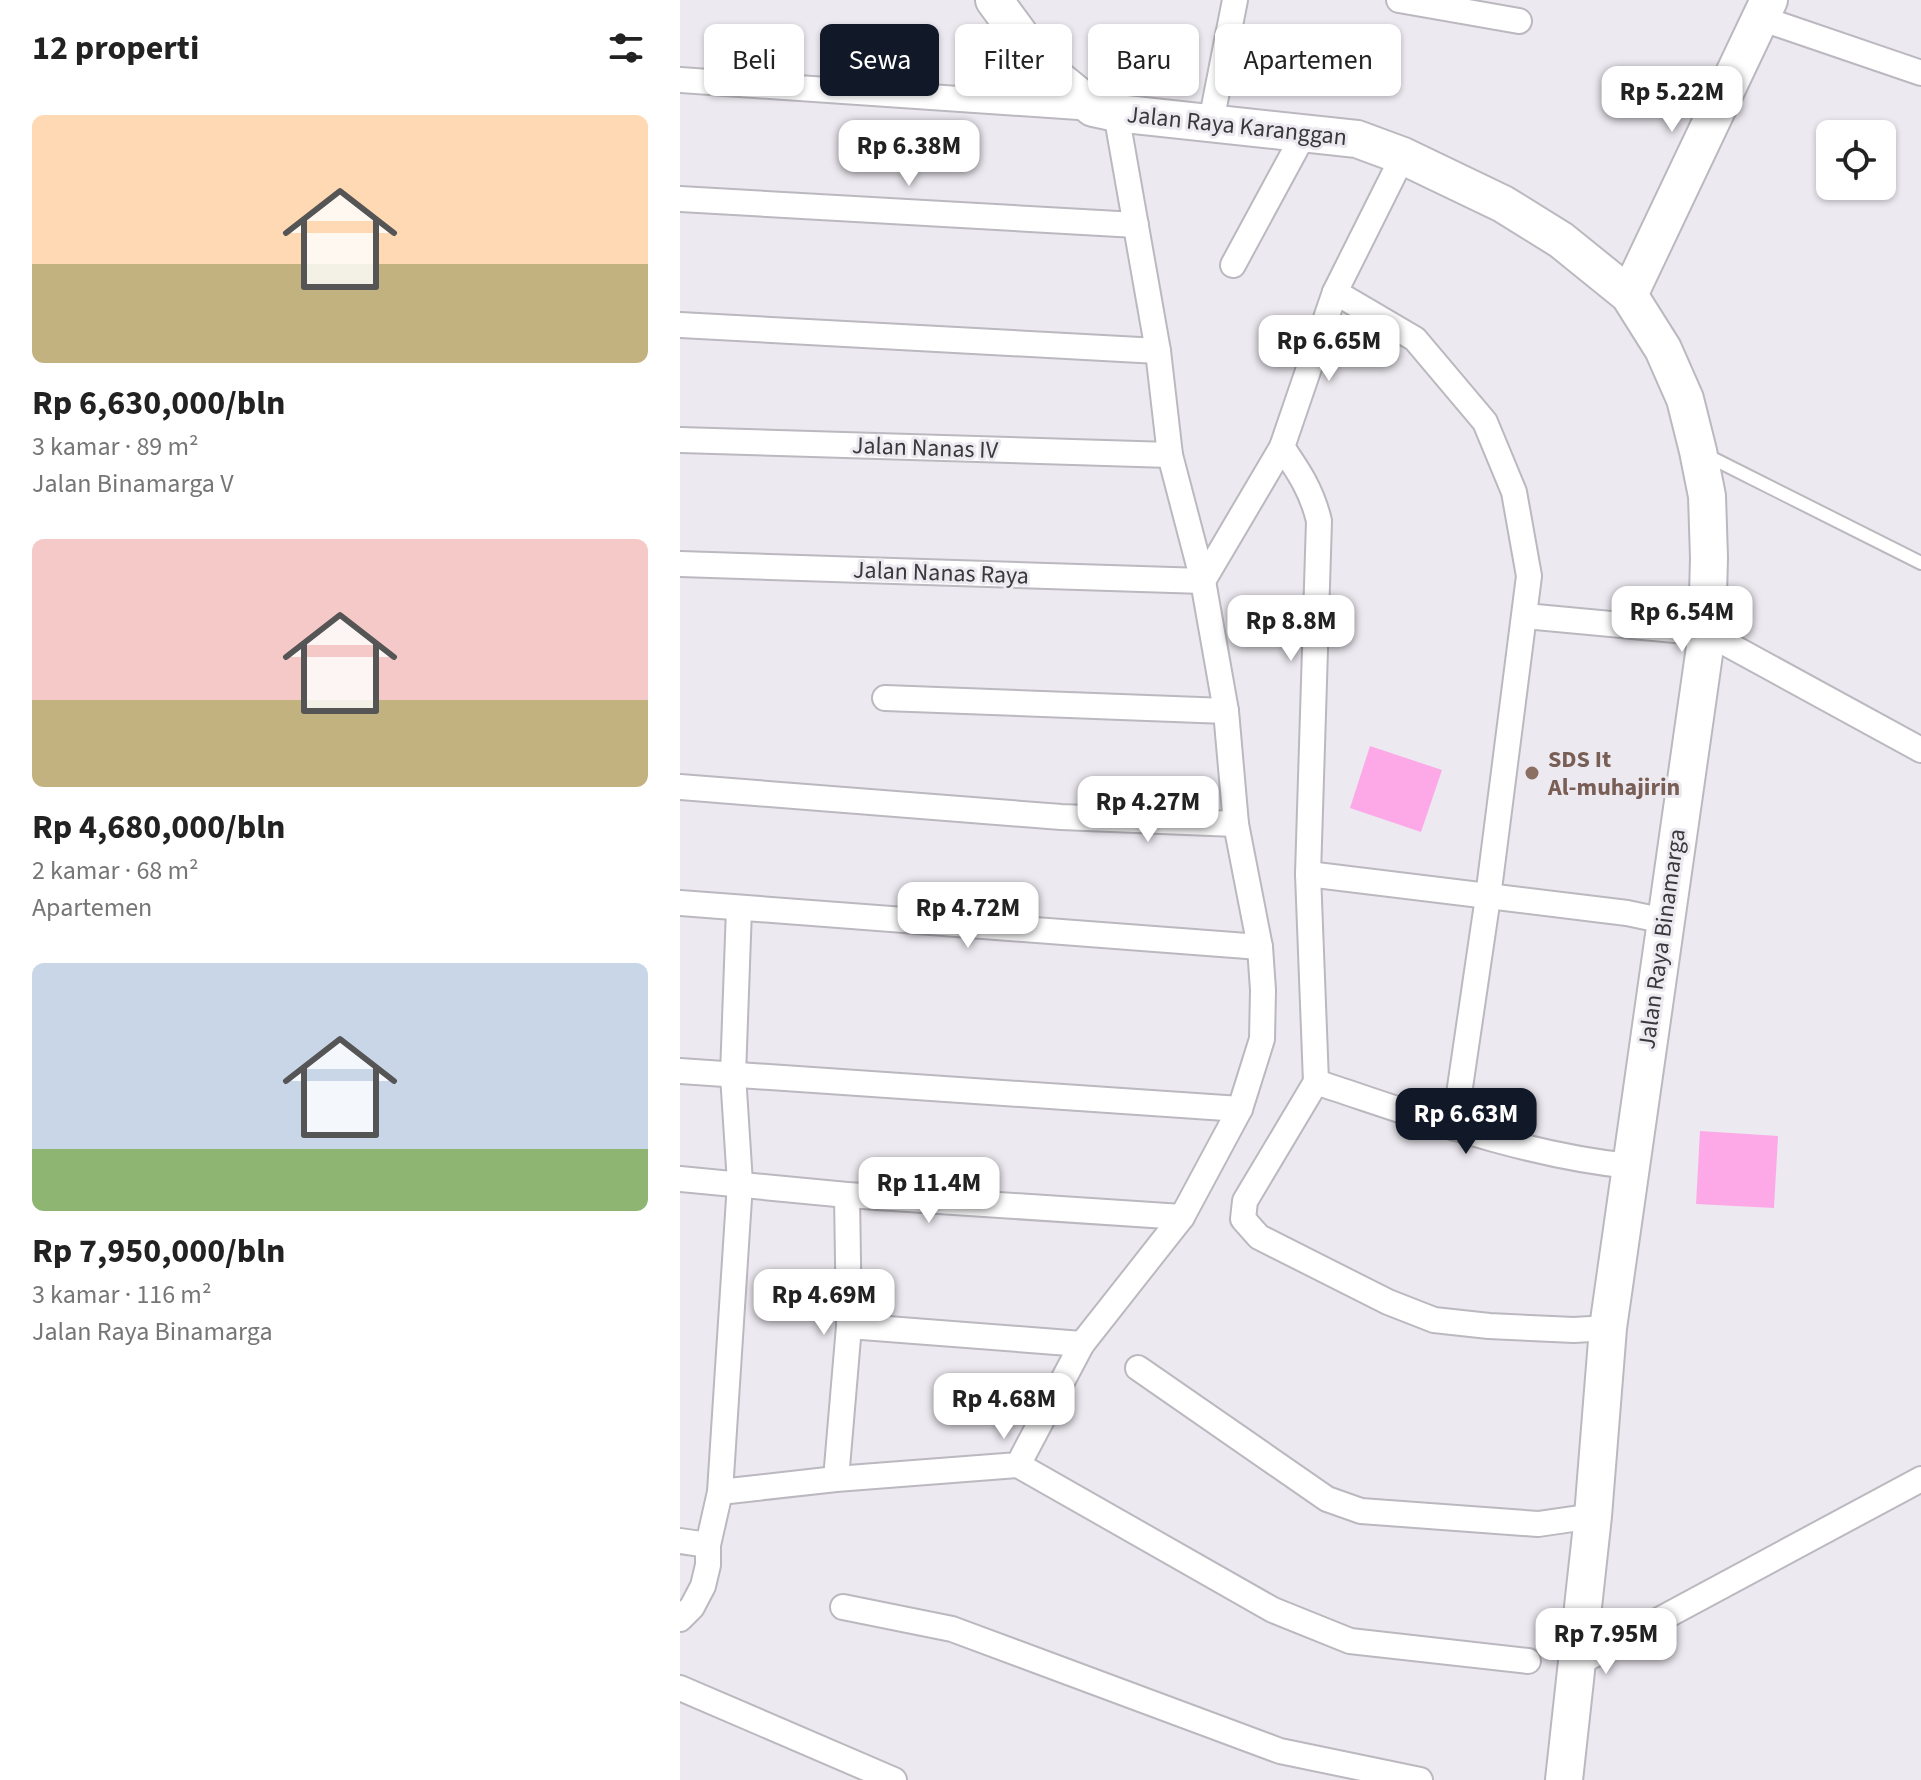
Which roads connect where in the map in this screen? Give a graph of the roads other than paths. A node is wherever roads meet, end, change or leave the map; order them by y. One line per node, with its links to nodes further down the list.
1 (994, 0): 8 (street, Jalan Raya Karanggan)
2 (1235, 0): 9 (street)
3 (1399, 0): 5 (street)
4 (1765, 9): 6 (street); 16 (street)
5 (1519, 21)
6 (1921, 73)
7 (680, 80): 8 (street)
8 (1104, 110): 9 (street, Jalan Raya Karanggan); 13 (street)
9 (1211, 122): 10 (street, Jalan Raya Karanggan)
10 (1305, 132): 11 (street, Jalan Raya Karanggan); 14 (street)
11 (1403, 156): 15 (street); 16 (street, Jalan Raya Karanggan)
12 (680, 199): 13 (street)
13 (1136, 225): 18 (street)
14 (1233, 265)
15 (1335, 292): 20 (street); 26 (street)
16 (1629, 295): 21 (street, Jalan Raya Binamarga)
17 (680, 325): 18 (street)
18 (1158, 351): 22 (street)
19 (680, 440): 22 (street, Jalan Nanas IV)
20 (1282, 447): 25 (street); 33 (street)
21 (1698, 451): 23 (lane); 27 (street, Jalan Raya Binamarga)
22 (1170, 455): 25 (street)
23 (1921, 563)
24 (680, 564): 25 (street, Jalan Nanas Raya)
25 (1203, 581): 29 (street)
26 (1525, 616): 27 (street); 34 (street)
27 (1707, 633): 30 (street); 37 (street, Jalan Raya Binamarga)
28 (885, 698): 29 (street)
29 (1226, 711): 32 (street)
30 (1921, 750)
31 (680, 787): 32 (street)
32 (1236, 824): 38 (street)
33 (1308, 874): 34 (street); 41 (street)
34 (1488, 897): 37 (street); 43 (street)
35 (680, 903): 36 (street)
36 (739, 909): 38 (street); 40 (street)
37 (1665, 921): 44 (street, Jalan Raya Binamarga)
38 (1260, 947): 42 (street)
39 (680, 1071): 40 (street)
40 (733, 1075): 42 (street); 46 (street)
41 (1316, 1082): 43 (street); 50 (street)
42 (1240, 1109): 48 (street)
43 (1454, 1128): 44 (street)
44 (1630, 1166): 50 (street, Jalan Raya Binamarga)
45 (680, 1179): 46 (street)
46 (740, 1183): 47 (street); 56 (street)
47 (847, 1195): 48 (street); 49 (street)
48 (1182, 1217): 51 (street)
49 (849, 1326): 51 (street); 54 (street)
50 (1608, 1328): 57 (street, Jalan Raya Binamarga)
51 (1082, 1344): 53 (street)
52 (1138, 1368): 57 (street)
53 (1018, 1465): 54 (street); 62 (street)
54 (836, 1479): 56 (street)
55 (1921, 1479): 63 (street)
56 (720, 1492): 59 (street)
57 (1593, 1516): 63 (street, Jalan Raya Binamarga)
58 (680, 1541): 59 (street)
59 (708, 1545): 61 (street)
60 (843, 1607): 66 (street)
61 (680, 1619)
62 (1528, 1661)
63 (1577, 1664): 67 (street, Jalan Raya Binamarga)
64 (680, 1688): 65 (street)
65 (894, 1780)
66 (1420, 1780)
67 (1564, 1780)

